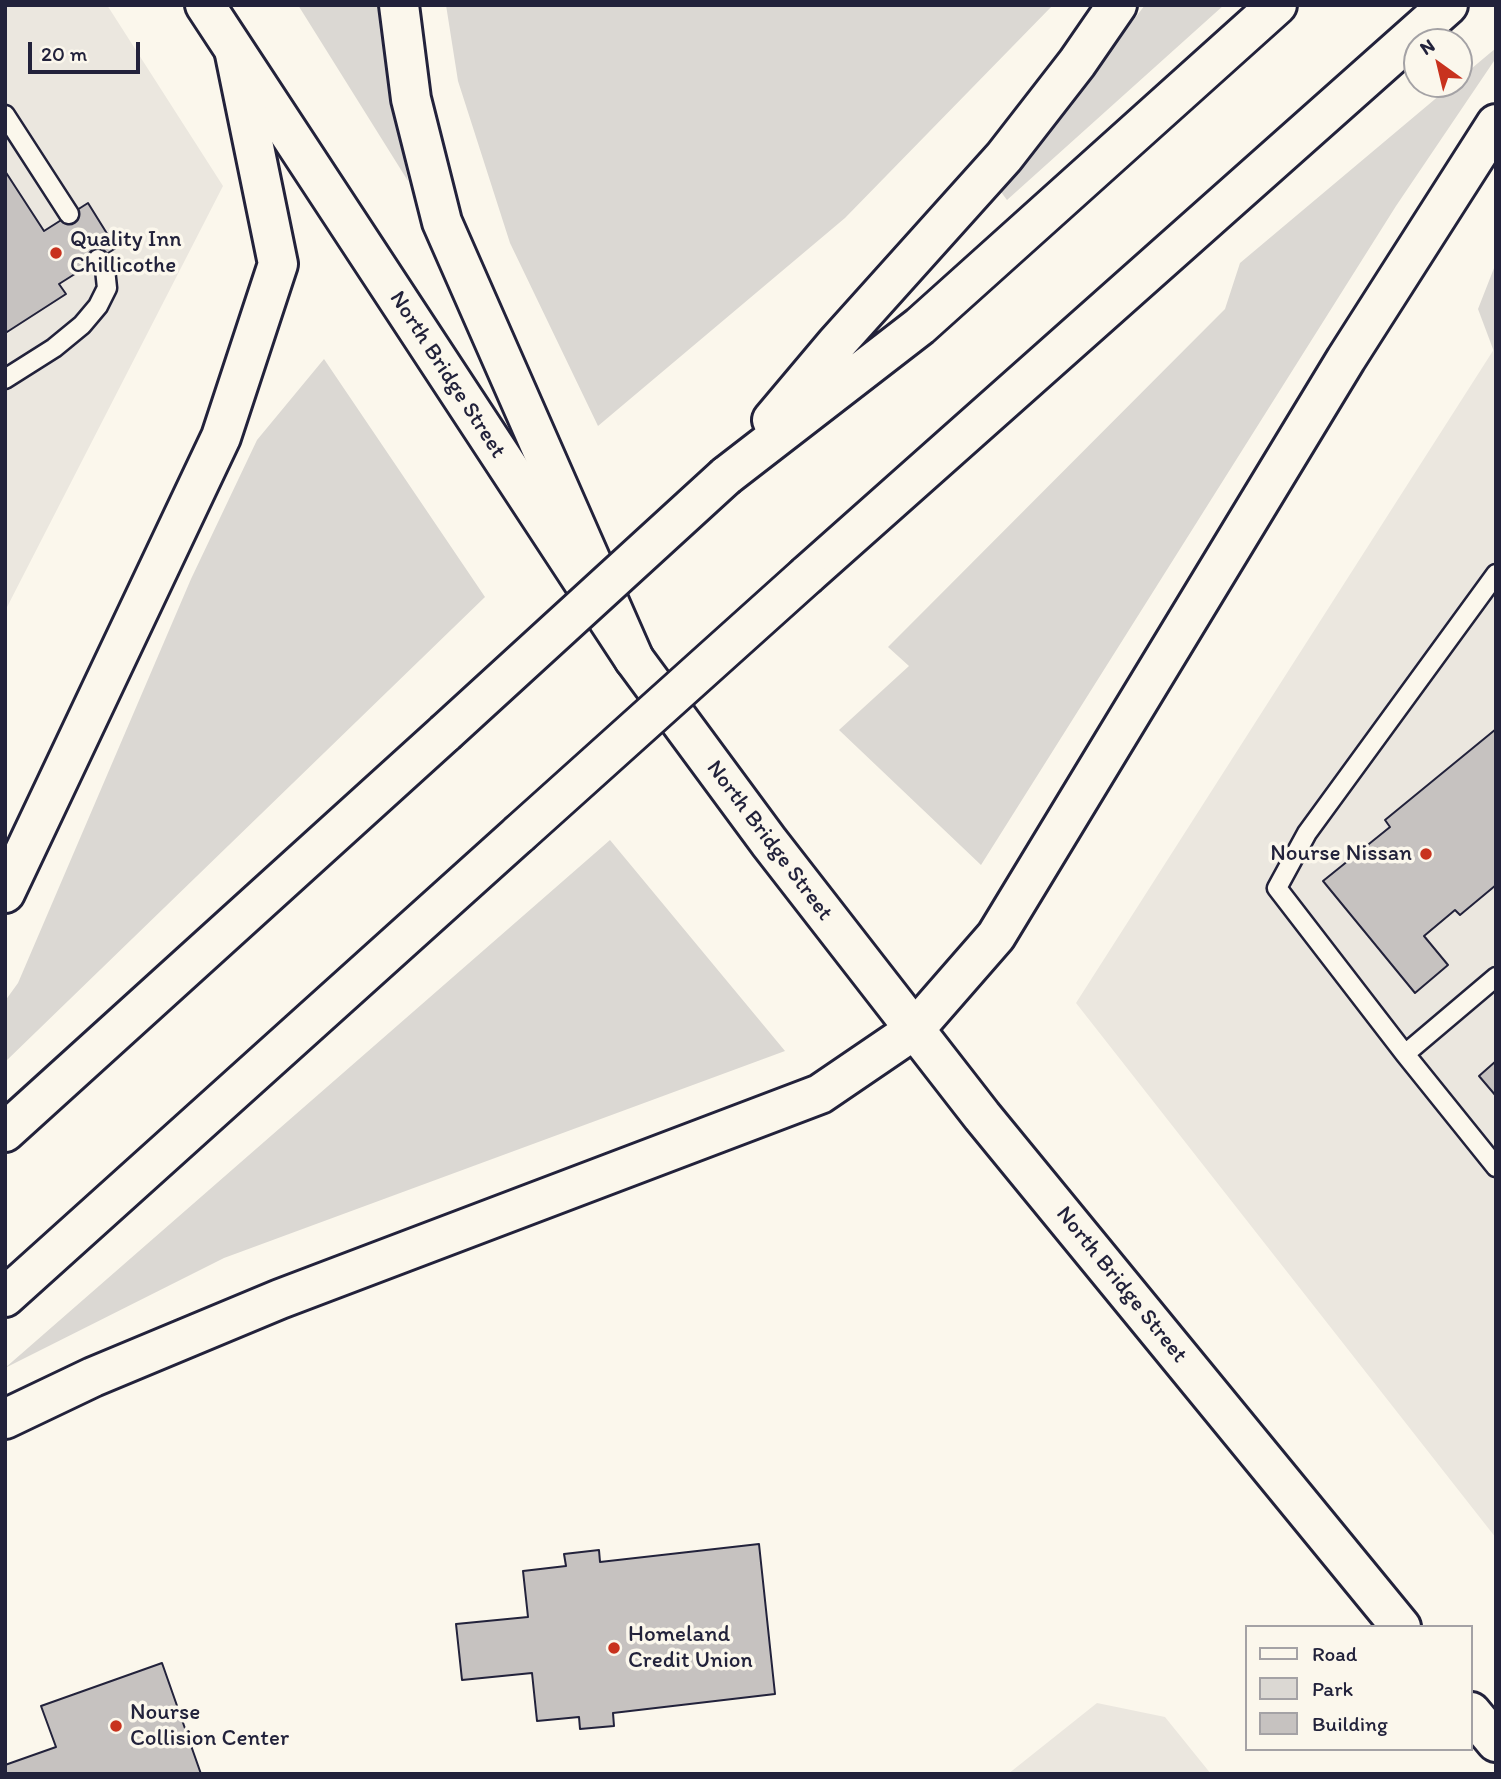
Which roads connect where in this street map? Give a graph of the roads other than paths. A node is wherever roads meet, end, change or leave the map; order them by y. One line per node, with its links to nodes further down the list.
1 (205, 5): 6 (main road, North Bridge Street)
2 (399, 5): 14 (main road)
3 (1117, 5): 12 (main road)
4 (1277, 5): 12 (main road)
5 (1448, 5): 21 (main road, bridge)
6 (235, 54): 14 (main road, North Bridge Street); 15 (main road)
7 (5, 115): 9 (lane)
8 (1496, 124): 17 (main road)
9 (69, 214)
10 (99, 259): 11 (lane)
11 (5, 379)
12 (726, 476): 19 (main road, bridge)
13 (1496, 574): 18 (lane)
14 (634, 659): 17 (main road, North Bridge Street)
15 (5, 893)
16 (1496, 976): 18 (lane)
17 (914, 1030): 22 (main road); 23 (main road, North Bridge Street)
18 (1405, 1054): 20 (lane)
19 (5, 1132)
20 (1496, 1167)
21 (5, 1297)
22 (5, 1419)
23 (1399, 1625)
24 (1473, 1714): 25 (main road)
25 (1496, 1742)

